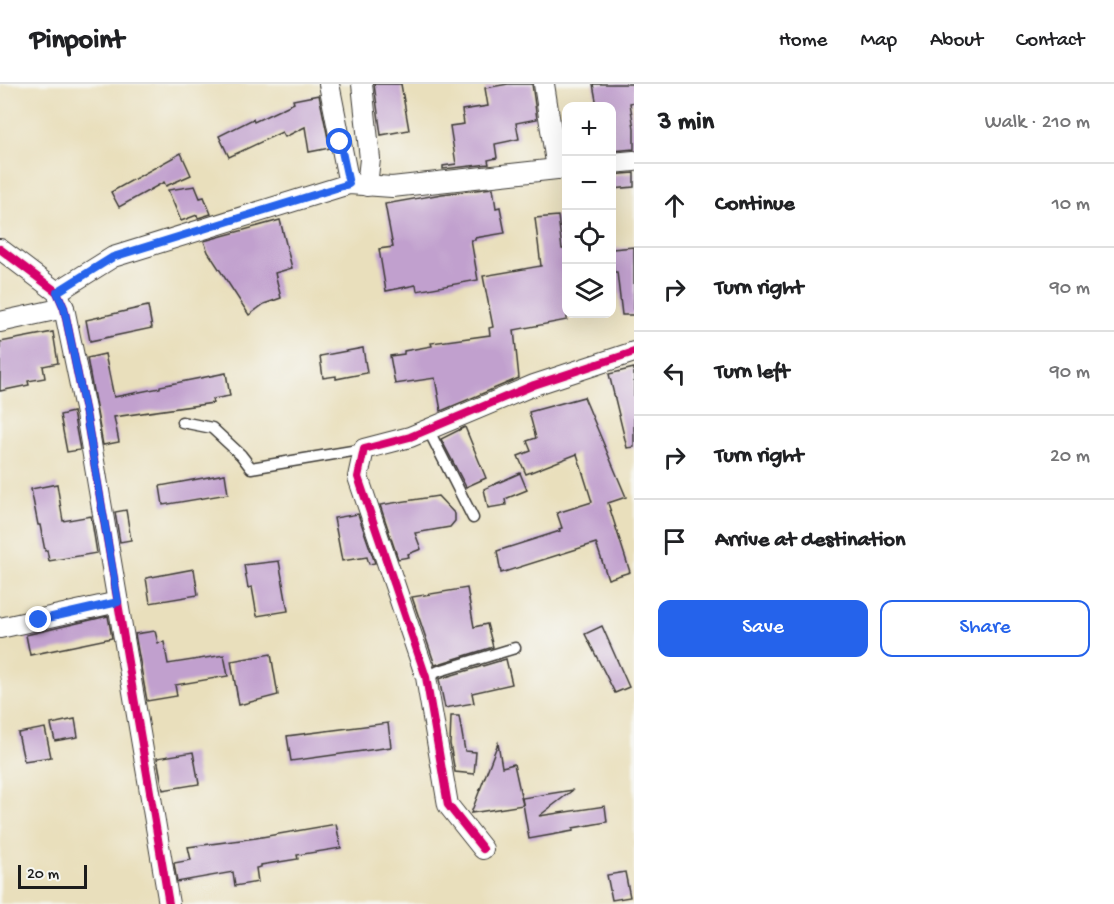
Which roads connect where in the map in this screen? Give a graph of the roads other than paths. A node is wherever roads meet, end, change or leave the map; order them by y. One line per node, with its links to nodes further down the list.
1 (329, 84): 7 (street)
2 (362, 84): 7 (street)
3 (544, 84): 6 (street)
4 (634, 161): 5 (street)
5 (616, 163)
6 (562, 169): 7 (street)
7 (358, 185): 9 (street)
8 (0, 249): 9 (street)
9 (61, 300): 10 (street); 16 (street)
10 (0, 322)
11 (634, 352): 13 (street)
12 (182, 422): 14 (lane)
13 (428, 429): 14 (street); 15 (lane)
14 (363, 449): 19 (street)
15 (473, 518)
16 (118, 602): 17 (street); 21 (street)
17 (0, 628)
18 (515, 648): 19 (lane)
19 (426, 677): 20 (street)
20 (483, 849)
21 (170, 904)

